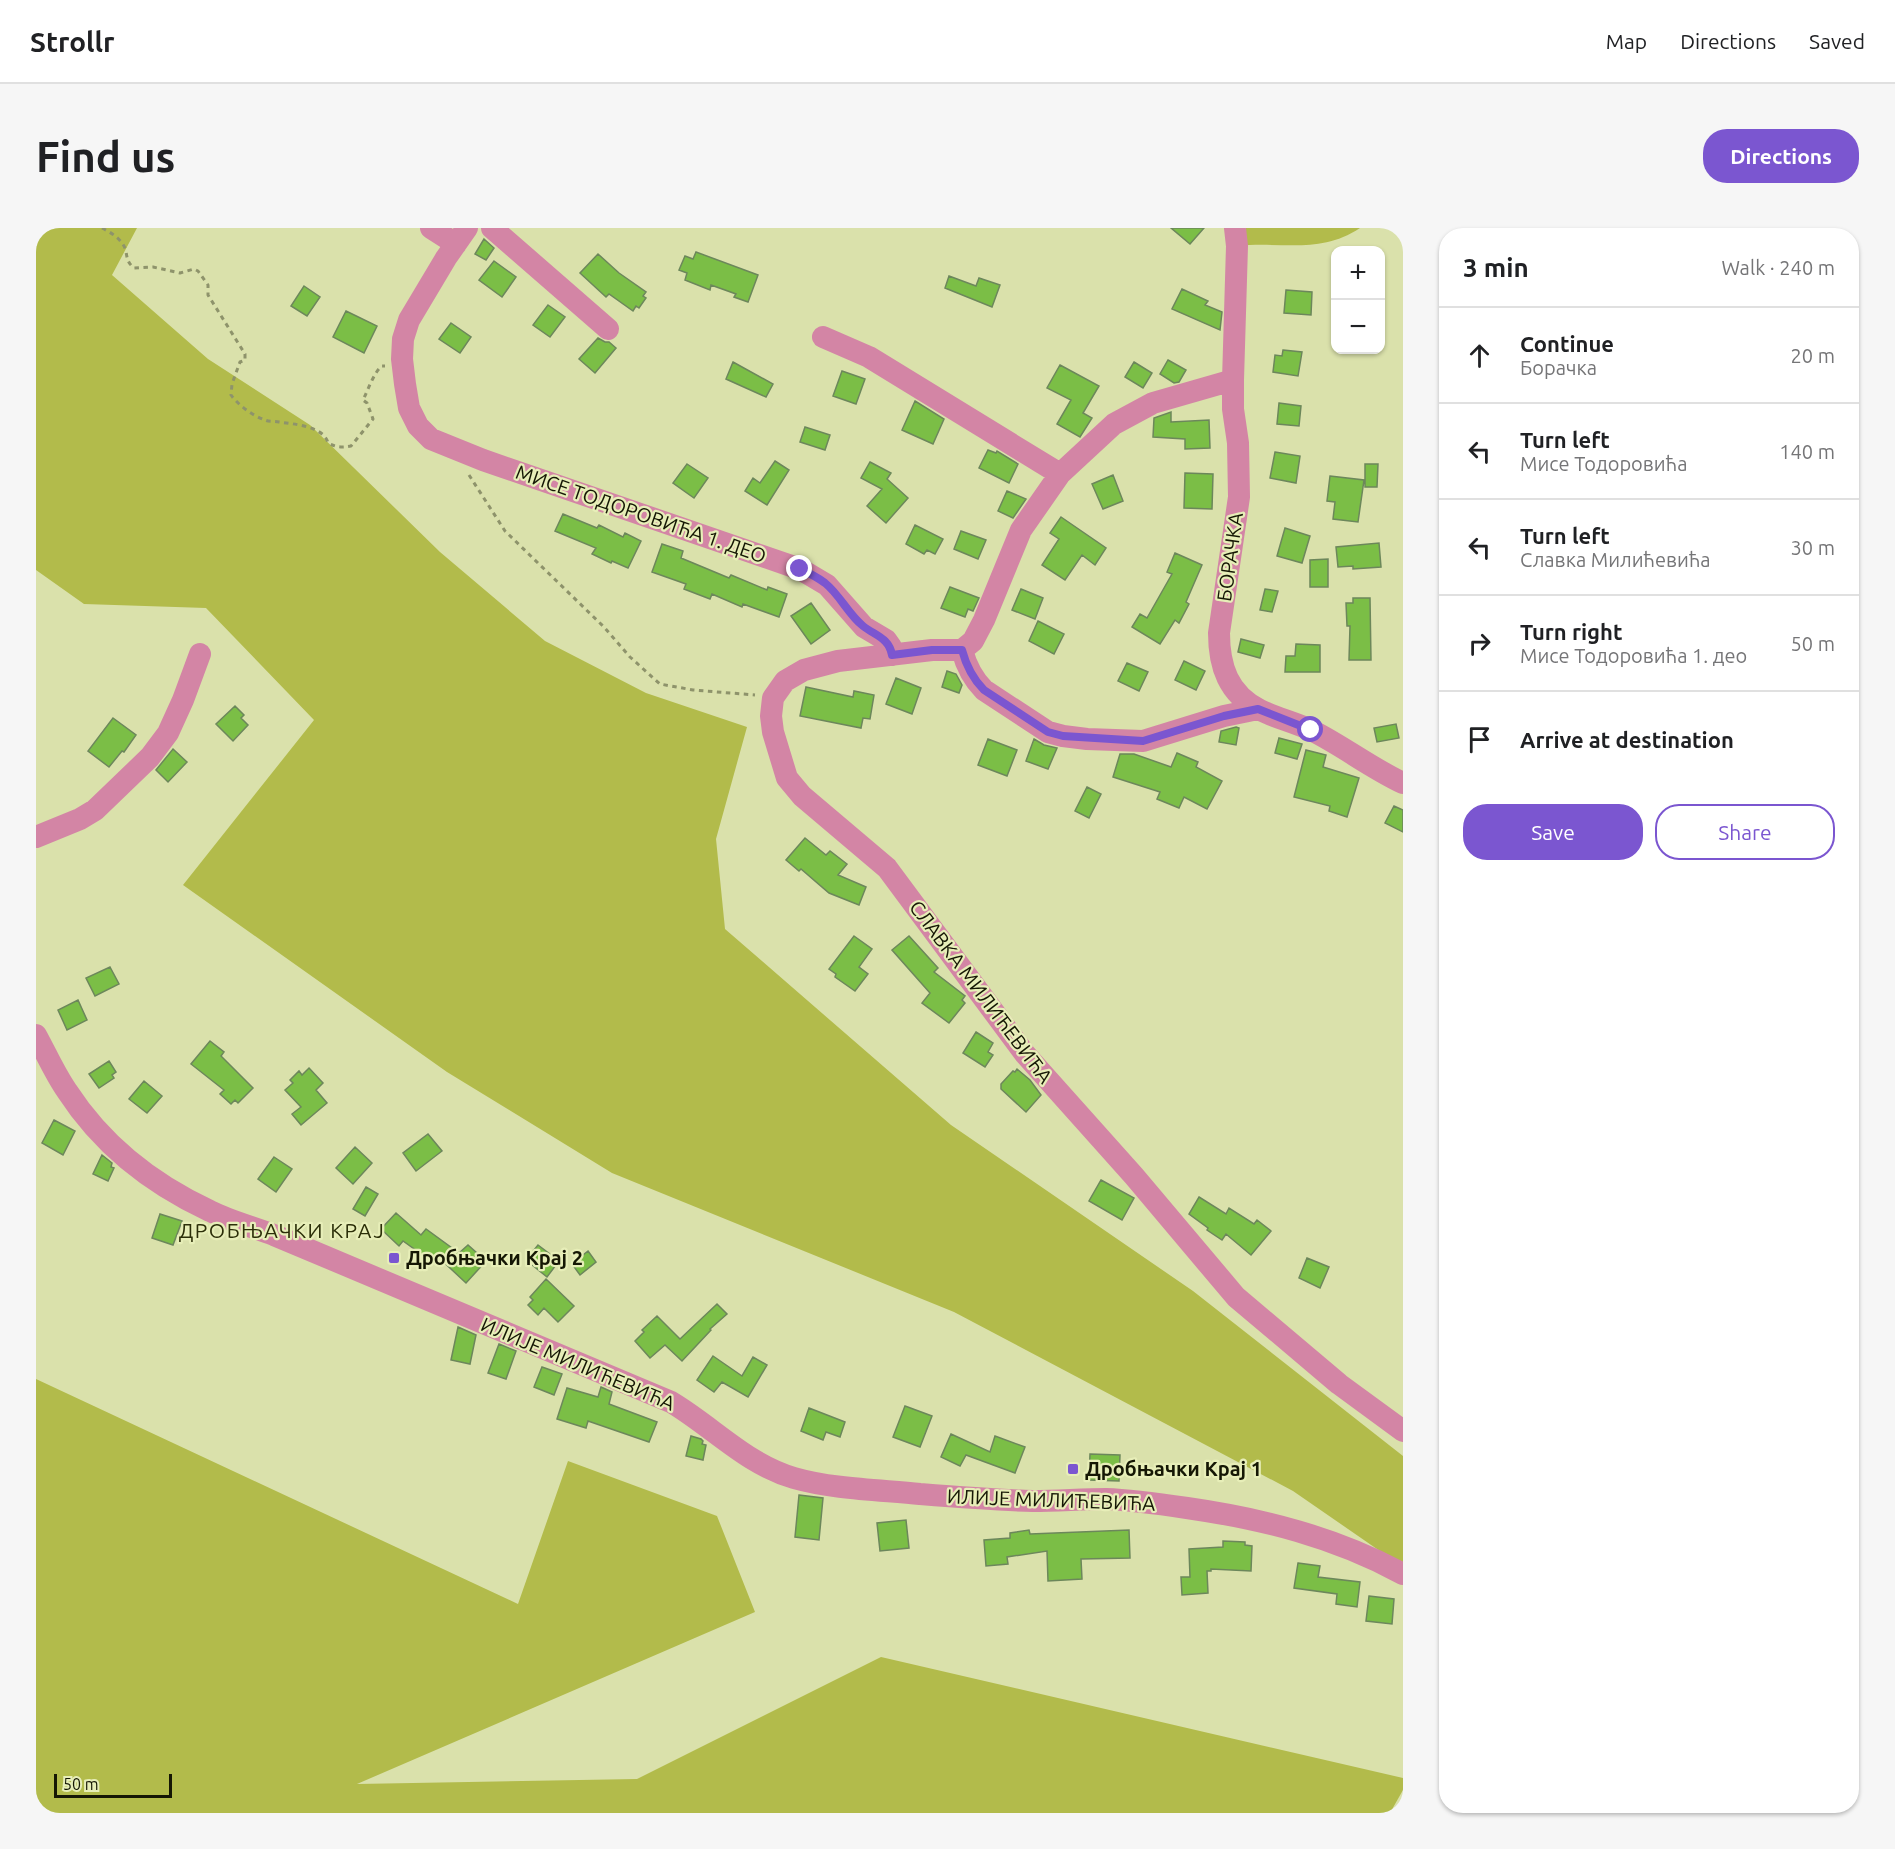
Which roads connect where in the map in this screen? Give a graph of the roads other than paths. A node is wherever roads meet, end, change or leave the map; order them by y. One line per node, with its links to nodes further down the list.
1 (431, 228): 4 (street)
2 (492, 228): 5 (street)
3 (1235, 228): 7 (street, БОРАЧКА)
4 (461, 236): 11 (street, МИСЕ ТОДОРОВИЋА 1. ДЕО)
5 (608, 329)
6 (823, 337): 8 (street)
7 (1233, 380): 8 (street); 12 (street, БОРАЧКА)
8 (1060, 474): 9 (street)
9 (962, 650): 11 (street); 14 (street)
10 (200, 654): 16 (street)
11 (892, 655): 18 (street, СЛАВКА МИЛИЋЕВИЋА)
12 (1234, 689): 13 (street, БОРАЧКА); 14 (street)
13 (1258, 709): 14 (street); 15 (street, БОРАЧКА)
14 (1195, 725)
15 (1403, 783)
16 (36, 837)
17 (36, 1035): 19 (street, ИЛИЈЕ МИЛИЋЕВИЋА)
18 (1403, 1431)
19 (1403, 1574)

